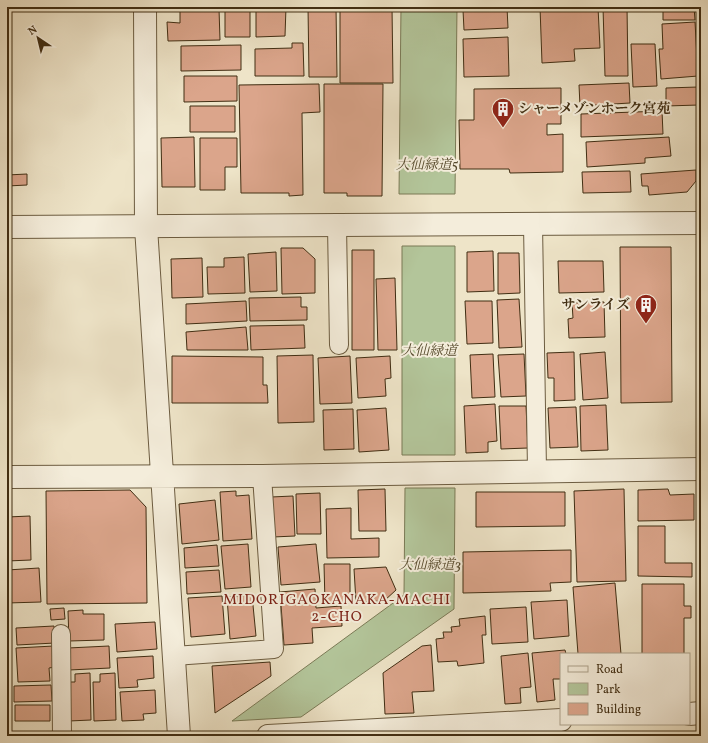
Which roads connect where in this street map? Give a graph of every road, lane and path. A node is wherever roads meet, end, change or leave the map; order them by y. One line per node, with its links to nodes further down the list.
1 (145, 7): 6 (street)
2 (701, 223): 3 (street)
3 (533, 224): 4 (street); 9 (lane)
4 (337, 225): 6 (street); 7 (lane)
5 (7, 227): 6 (street)
6 (146, 227): 12 (street)
7 (339, 345)
8 (701, 468): 9 (street)
9 (537, 470): 10 (street)
10 (262, 476): 12 (street); 14 (lane)
11 (7, 477): 12 (street)
12 (162, 477): 14 (street)
13 (61, 634): 18 (lane)
14 (174, 656): 19 (street)
15 (701, 713): 16 (street)
16 (690, 714)
17 (560, 720): 20 (street)
18 (62, 736)
19 (180, 736)
20 (268, 736)

